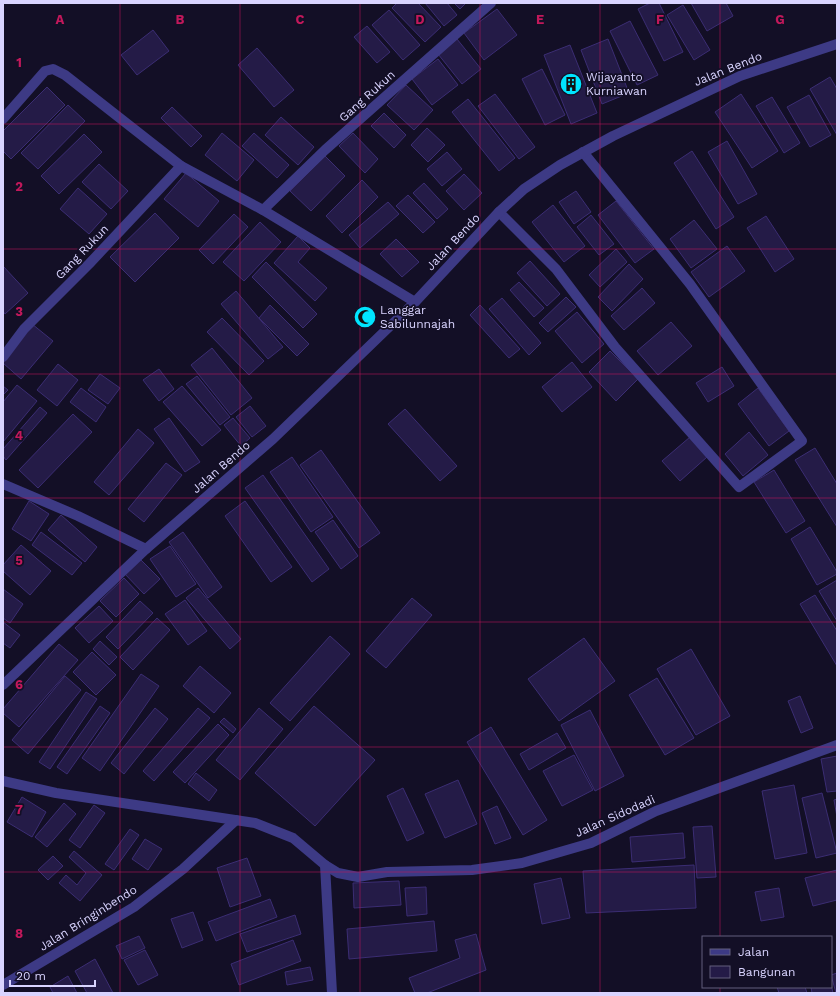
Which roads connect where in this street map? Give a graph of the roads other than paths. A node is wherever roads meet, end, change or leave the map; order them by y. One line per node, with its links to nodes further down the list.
1 (491, 3): 6 (street, Gang Rukun)
2 (837, 44): 4 (street, Jalan Bendo)
3 (3, 119): 5 (street)
4 (583, 152): 7 (street, Jalan Bendo); 7 (street)
5 (181, 166): 6 (street); 9 (street, Gang Rukun)
6 (263, 210): 8 (street)
7 (499, 212): 8 (street, Jalan Bendo)
8 (415, 302): 11 (street, Jalan Bendo)
9 (3, 357)
10 (3, 484): 11 (street)
11 (146, 549): 12 (street, Jalan Bendo)
12 (3, 685)
13 (837, 745): 16 (street, Jalan Sidodadi)
14 (3, 781): 15 (street)
15 (236, 820): 16 (street, Jalan Sidodadi); 17 (street, Jalan Bringinbendo)
16 (325, 865): 18 (street)
17 (3, 985)
18 (332, 993)

